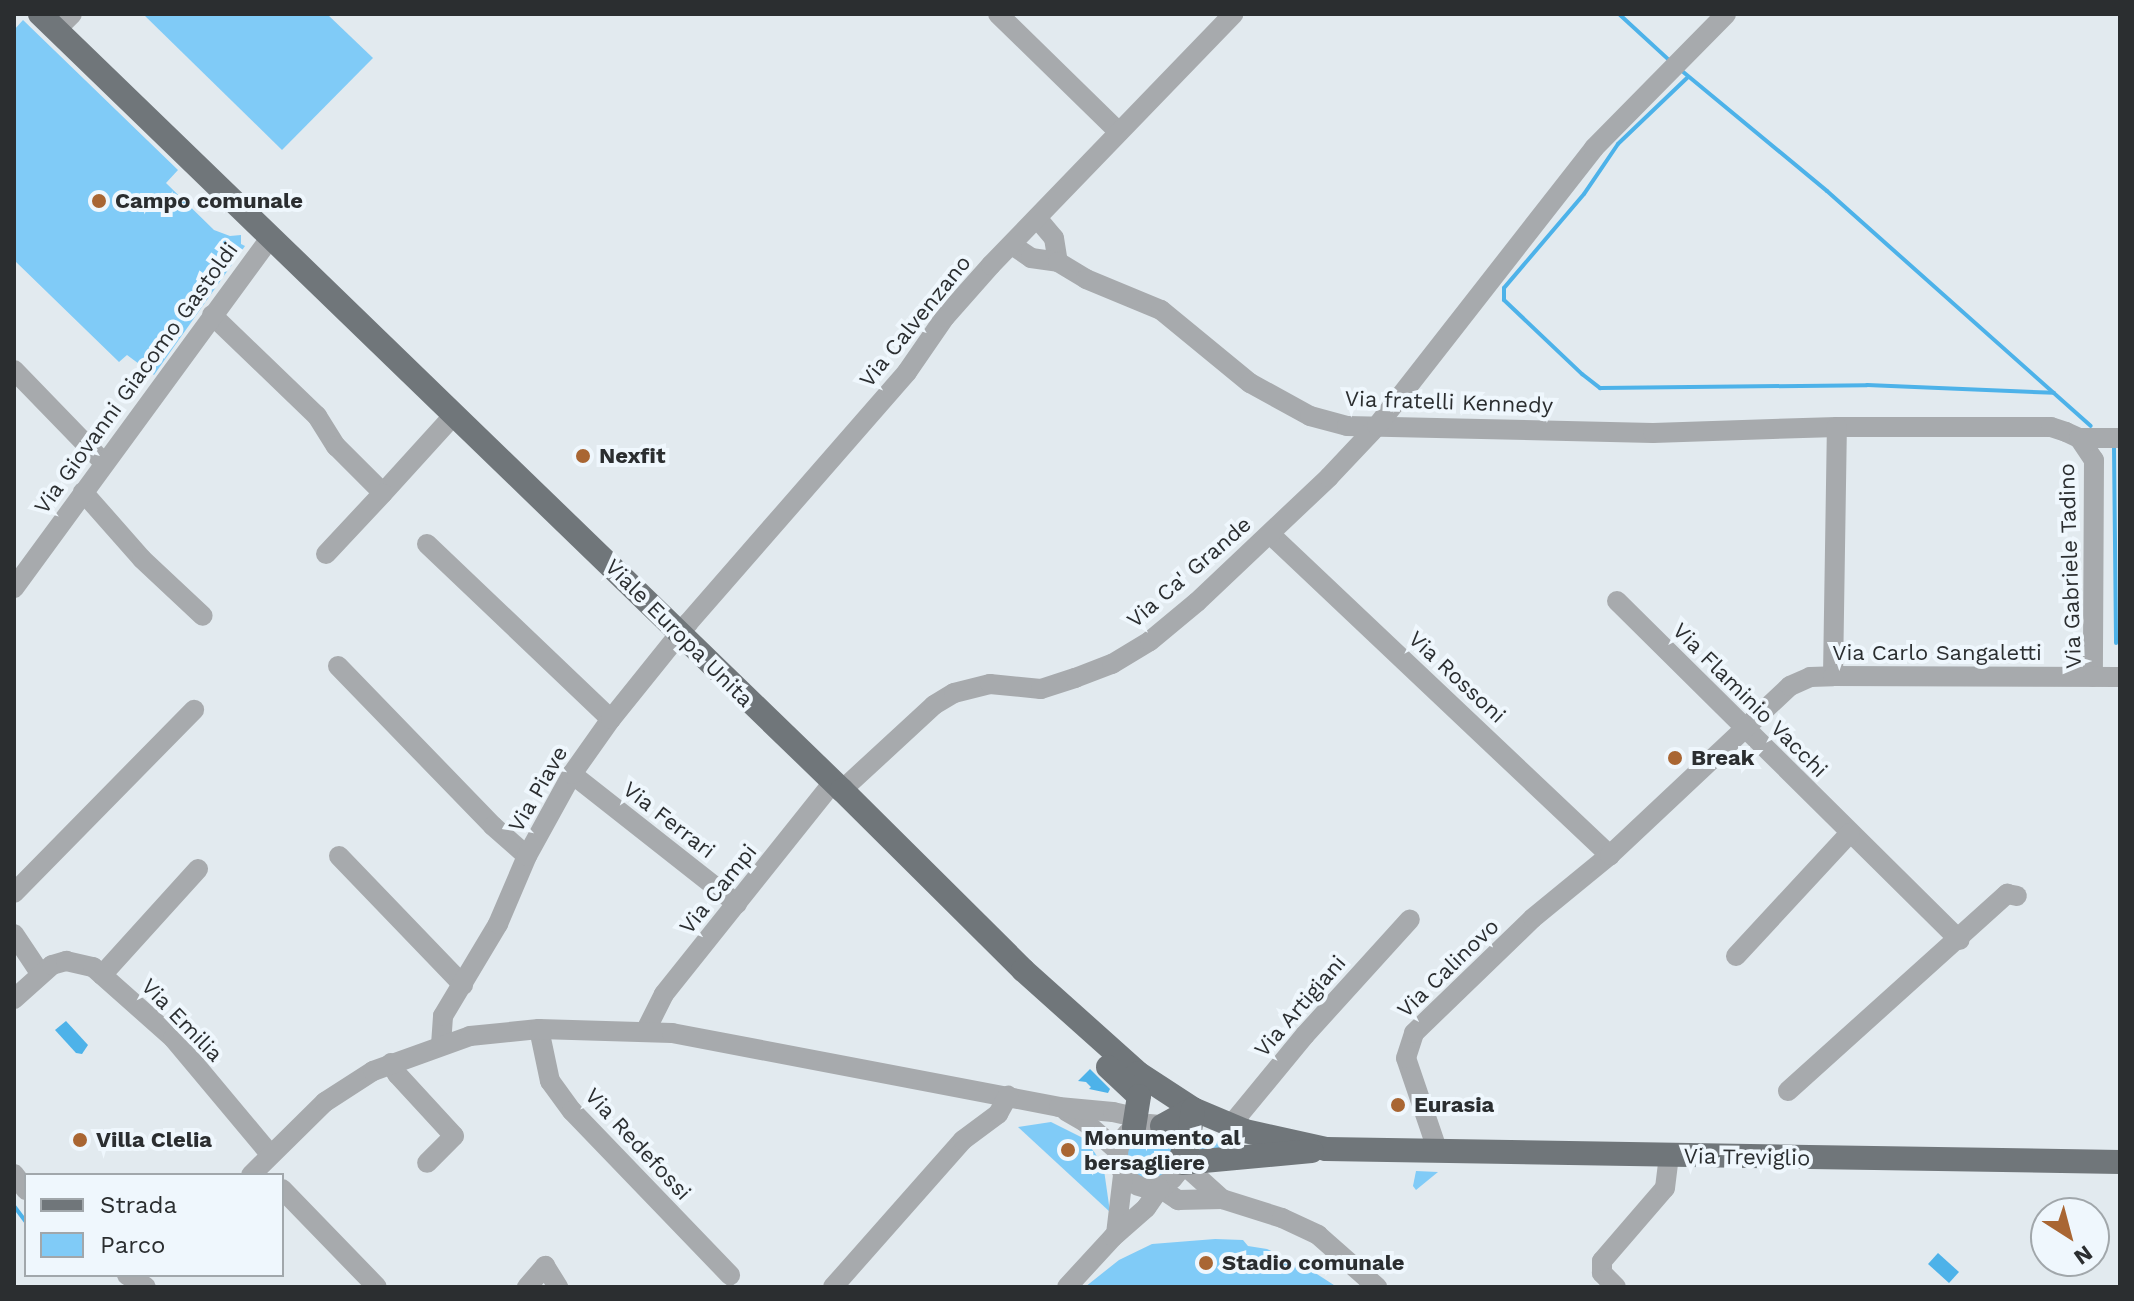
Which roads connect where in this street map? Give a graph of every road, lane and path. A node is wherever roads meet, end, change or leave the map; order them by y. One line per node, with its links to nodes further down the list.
1 (998, 14): 5 (street)
2 (1726, 14): 13 (street, Via Ca' Grande)
3 (1231, 15): 5 (street, Via Calvenzano)
4 (57, 19): 7 (main road, Viale Europa Unita)
5 (1119, 132): 6 (street, Via Calvenzano)
6 (1037, 218): 8 (street, Via Calvenzano); 9 (street)
7 (271, 237): 10 (street, Via Giovanni Giacomo Gastoldi); 12 (main road, Viale Europa Unita)
8 (1012, 245): 9 (street, Via fratelli Kennedy); 26 (street, Via Calvenzano)
9 (1058, 262): 13 (street, Via fratelli Kennedy)
10 (212, 315): 17 (street, Via Giovanni Giacomo Gastoldi); 19 (street)
11 (14, 370): 17 (street)
12 (454, 415): 19 (street); 26 (main road, Viale Europa Unita)
13 (1377, 426): 14 (street, Via fratelli Kennedy); 20 (street, Via Ca' Grande)
14 (1837, 427): 15 (street, Via Gabriele Tadino); 28 (street)
15 (2079, 438): 16 (street); 29 (street, Via Gabriele Tadino)
16 (2120, 438)
17 (104, 463): 18 (street, Via Giovanni Giacomo Gastoldi)
18 (83, 492): 23 (street, Via Giovanni Giacomo Gastoldi); 25 (street)
19 (383, 493): 22 (street)
20 (1270, 534): 35 (street, Via Ca' Grande); 37 (street, Via Rossoni)
21 (427, 544): 32 (street)
22 (326, 554)
23 (14, 588)
24 (1617, 601): 33 (street, Via Flaminio Vacchi)
25 (203, 616)
26 (679, 633): 32 (street, Via Piave); 35 (main road, Viale Europa Unita)
27 (338, 666): 39 (street)
28 (1833, 676): 29 (street, Via Carlo Sangaletti); 33 (street, Via Carlo Sangaletti)
29 (2093, 677): 30 (street, Via Gabriele Tadino)
30 (2120, 677)
31 (194, 710): 41 (street)
32 (611, 719): 34 (street, Via Piave)
33 (1743, 729): 36 (street, Via Flaminio Vacchi); 37 (street, Via Carlo Sangaletti)
34 (572, 774): 39 (street, Via Piave); 43 (street, Via Ferrari)
35 (838, 786): 43 (street, Via Campi); 48 (main road, Viale Europa Unita)
36 (1850, 833): 46 (street, Via Flaminio Vacchi); 47 (street)
37 (1610, 855): 66 (street, Via Calinovo)
38 (339, 856): 51 (street)
39 (527, 856): 51 (street, Via Piave)
40 (198, 869): 50 (street)
41 (14, 893)
42 (2017, 896): 46 (street)
43 (737, 904): 54 (street, Via Campi)
44 (1410, 919): 62 (street, Via Artigiani)
45 (14, 934): 49 (street)
46 (1959, 940): 57 (street)
47 (1736, 956)
48 (1023, 970): 60 (main road, Viale Europa Unita); 61 (main road)
49 (40, 973): 50 (street, Via Emilia); 52 (street)
50 (102, 975): 71 (street, Via Emilia)
51 (463, 985): 55 (street, Via Piave)
52 (14, 999)
53 (539, 1029): 54 (street); 55 (street); 77 (street, Via Redefossi)
54 (646, 1030): 58 (street)
55 (441, 1045): 56 (street)
56 (391, 1063): 70 (street); 71 (street)
57 (1788, 1091)
58 (1003, 1105): 59 (street); 81 (street)
59 (1059, 1107): 61 (street); 64 (street)
60 (1193, 1109): 61 (main road); 62 (main road, Viale Europa Unita); 68 (main road)
61 (1140, 1121): 64 (street); 68 (street)
62 (1230, 1126): 63 (main road, Viale Europa Unita)
63 (1326, 1149): 65 (main road, Viale Europa Unita); 68 (main road)
64 (1118, 1151): 72 (street)
65 (1374, 1152): 66 (main road, Via Treviglio)
66 (1438, 1152): 67 (main road, Via Treviglio)
67 (1669, 1156): 69 (main road, Via Treviglio); 84 (street)
68 (1182, 1159): 73 (street); 75 (street)
69 (2120, 1162)
70 (427, 1163)
71 (263, 1168)
72 (1123, 1175): 73 (street); 76 (street)
73 (1160, 1188): 75 (street); 76 (street)
74 (284, 1191): 78 (street)
75 (1222, 1199): 83 (street)
76 (1116, 1234): 82 (street)
77 (730, 1275)
78 (377, 1287)
79 (527, 1287): 80 (street)
80 (558, 1287)
81 (833, 1287)
82 (1067, 1287)
83 (1377, 1287)
84 (1616, 1287)

